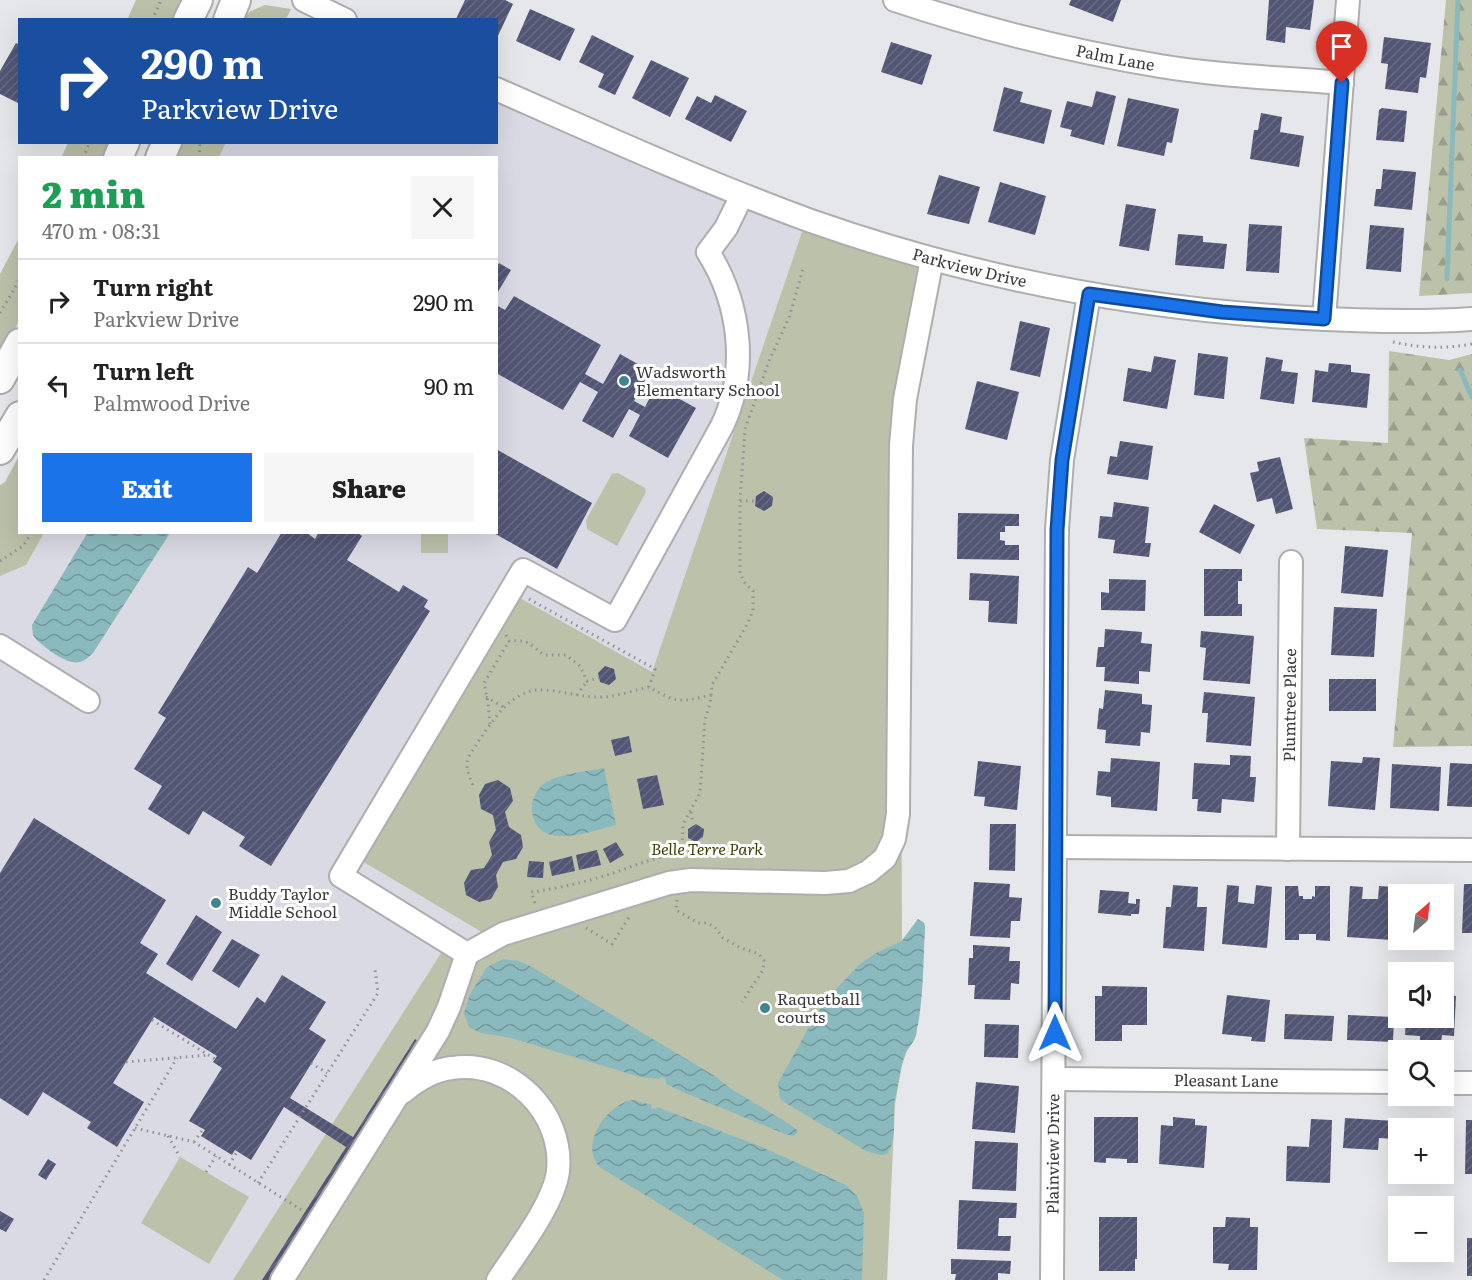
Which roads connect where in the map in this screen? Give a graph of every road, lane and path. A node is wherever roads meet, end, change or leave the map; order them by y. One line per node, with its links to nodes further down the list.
1 (161, 0): 7 (path)
2 (198, 0): 8 (main road)
3 (236, 0): 9 (main road)
4 (304, 0): 10 (street)
5 (895, 0): 11 (street, Palm Lane)
6 (1348, 0): 11 (street)
7 (153, 18)
8 (189, 18)
9 (229, 18)
10 (341, 18)
11 (1342, 83): 19 (street)
12 (498, 90): 13 (street, Parkview Drive)
13 (742, 195): 14 (street, Parkview Drive); 30 (street)
14 (932, 259): 17 (street, Parkview Drive); 53 (street)
15 (803, 269): 25 (path)
16 (18, 282): 18 (path)
17 (1089, 294): 19 (street, Parkview Drive); 46 (street, Plainview Drive)
18 (0, 313)
19 (1324, 319): 20 (street, Parkview Drive)
20 (1472, 319)
21 (18, 347): 22 (main road)
22 (0, 379)
23 (18, 419): 24 (main road)
24 (0, 450)
25 (740, 501): 26 (path); 37 (path)
26 (756, 501)
27 (31, 534): 28 (path)
28 (0, 561)
29 (1291, 562): 47 (street, Plumtree Place)
30 (512, 589): 36 (path); 55 (street)
31 (505, 631): 32 (path)
32 (509, 641): 35 (path); 39 (path)
33 (0, 646): 40 (street)
34 (599, 678): 35 (path)
35 (587, 681): 38 (path)
36 (649, 687): 37 (path); 38 (path)
37 (711, 694): 44 (path)
38 (577, 695): 41 (path)
39 (486, 697): 41 (path); 42 (path)
40 (88, 701)
41 (505, 708): 42 (path)
42 (490, 724): 43 (path)
43 (473, 784)
44 (691, 812): 45 (path); 49 (path)
45 (693, 824)
46 (1056, 848): 47 (street); 67 (street, Plainview Drive)
47 (1288, 849): 48 (street)
48 (1472, 850)
49 (682, 852): 50 (path); 52 (path)
50 (709, 854)
51 (625, 862): 52 (path)
52 (628, 867): 54 (path)
53 (682, 881): 54 (street); 57 (path)
54 (540, 922): 55 (street)
55 (467, 954): 59 (street)
56 (375, 969): 66 (path)
57 (742, 1002)
58 (152, 1020): 60 (path)
59 (438, 1031): 65 (street); 71 (street)
60 (209, 1055): 61 (path); 62 (path)
61 (177, 1058): 63 (path); 72 (path)
62 (215, 1059)
63 (126, 1062)
64 (311, 1063): 66 (path)
65 (461, 1067): 71 (street); 85 (street)
66 (327, 1072): 81 (path)
67 (1054, 1079): 68 (street, Pleasant Lane); 86 (street, Plainview Drive)
68 (1388, 1082)
69 (1454, 1083): 70 (street)
70 (1472, 1083)
71 (388, 1109): 84 (street)
72 (135, 1128): 74 (path); 83 (path)
73 (202, 1129): 75 (path)
74 (168, 1136): 75 (path); 78 (path)
75 (194, 1142): 77 (path)
76 (237, 1152): 79 (path)
77 (216, 1156): 79 (path); 80 (path)
78 (180, 1157)
79 (229, 1165): 81 (path)
80 (206, 1172)
81 (258, 1183): 82 (path)
82 (305, 1213)
83 (44, 1280)
84 (282, 1280)
85 (498, 1280)
86 (1052, 1280)

